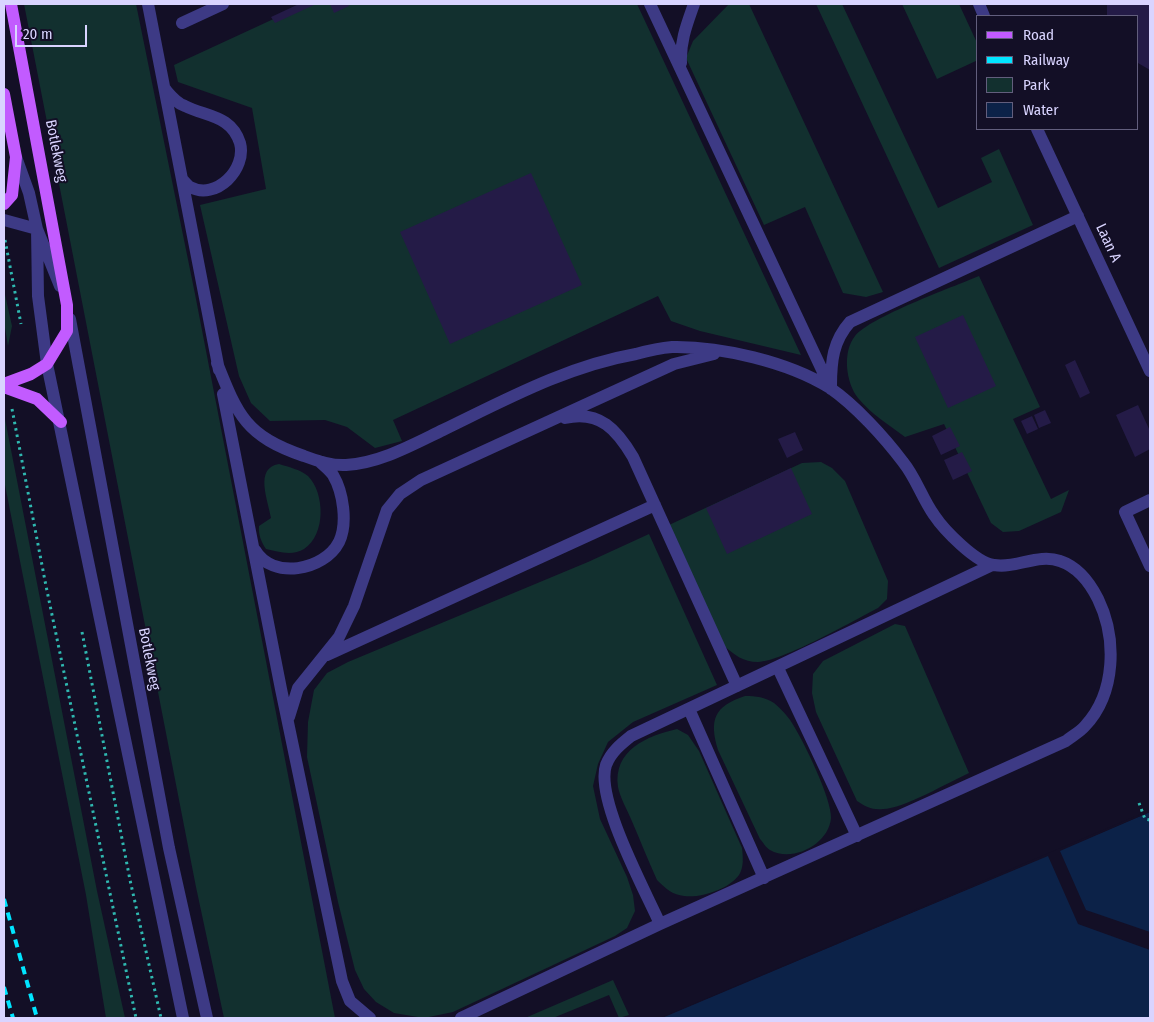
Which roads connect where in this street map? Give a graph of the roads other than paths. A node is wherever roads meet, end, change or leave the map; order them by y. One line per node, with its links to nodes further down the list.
1 (11, 4): 17 (main road, Botlekweg)
2 (148, 4): 8 (street)
3 (223, 4): 6 (street)
4 (650, 4): 7 (street)
5 (694, 4): 7 (street)
6 (182, 23)
7 (681, 68): 23 (street)
8 (164, 88): 12 (street); 12 (street)
9 (4, 94): 11 (main road)
10 (1037, 130): 14 (street, Laan A)
11 (16, 157): 13 (main road); 16 (street)
12 (182, 179): 19 (street)
13 (4, 204)
14 (1078, 216): 21 (street, Laan A); 23 (street)
15 (4, 220): 16 (street)
16 (37, 229): 17 (street); 20 (street)
17 (67, 305): 20 (main road, Botlekweg); 41 (street, Botlekweg)
18 (729, 351): 23 (street); 25 (street); 26 (street)
19 (217, 363): 26 (street); 29 (street)
20 (47, 364): 22 (main road); 24 (street)
21 (1150, 371)
22 (4, 385): 24 (main road)
23 (831, 389): 30 (street)
24 (60, 422): 40 (street)
25 (548, 422): 28 (street); 32 (street)
26 (319, 461): 29 (street)
27 (1150, 500): 31 (street)
28 (655, 506): 32 (street); 34 (street)
29 (253, 546): 36 (street)
30 (992, 565): 33 (street); 37 (street)
31 (1150, 566)
32 (322, 657): 36 (street)
33 (778, 668): 34 (street); 37 (street)
34 (737, 686): 35 (street)
35 (688, 709): 38 (street); 39 (street)
36 (288, 724): 42 (street)
37 (857, 836): 38 (street)
38 (764, 878): 39 (street)
39 (660, 924): 43 (street)
40 (183, 1018)
41 (207, 1018)
42 (370, 1018)
43 (461, 1018)

